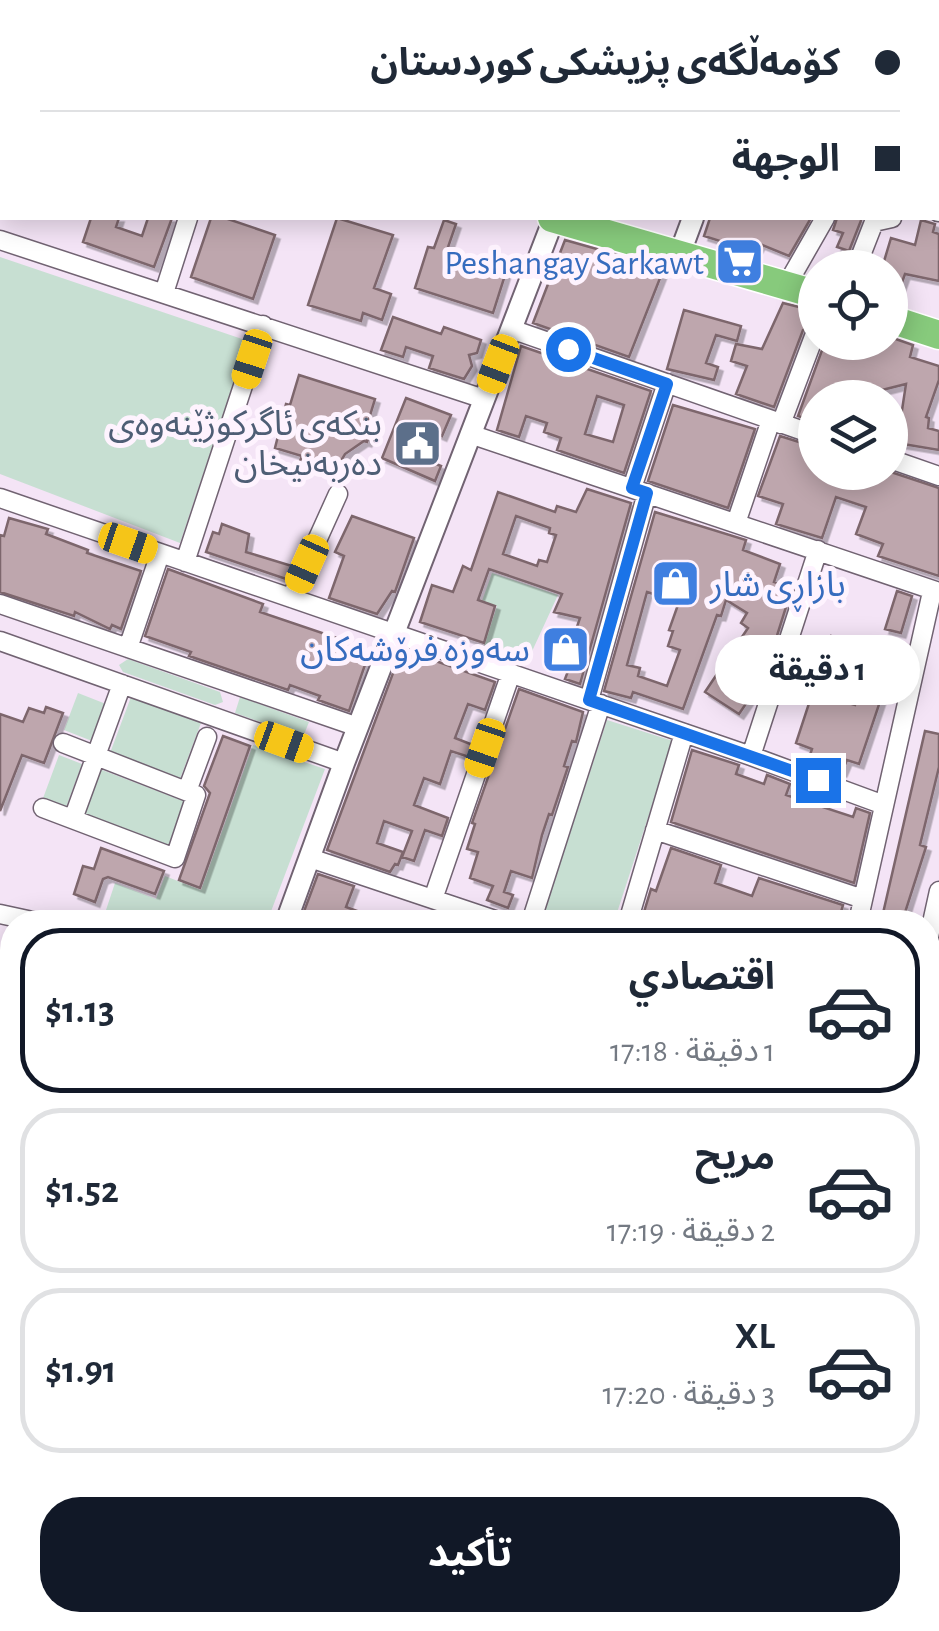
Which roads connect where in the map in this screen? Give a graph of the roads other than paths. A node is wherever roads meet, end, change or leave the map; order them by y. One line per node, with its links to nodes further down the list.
1 (187, 220): 13 (street)
2 (552, 220): 18 (street)
3 (566, 220): 7 (highway)
4 (618, 220): 7 (highway)
5 (824, 220): 9 (street)
6 (883, 220): 10 (street)
7 (686, 238): 11 (highway); 12 (highway)
8 (0, 240): 13 (street)
9 (814, 250)
10 (863, 250)
11 (798, 276)
12 (798, 287)
13 (164, 293): 16 (street)
14 (908, 311): 15 (highway)
15 (939, 320)
16 (262, 325): 22 (street); 34 (street)
17 (908, 325): 19 (highway)
18 (511, 329): 21 (street); 22 (street)
19 (939, 335)
20 (803, 360): 23 (street)
21 (667, 384): 23 (street); 28 (street)
22 (484, 399): 25 (street)
23 (776, 422): 24 (street); 31 (street)
24 (798, 429)
25 (470, 434): 28 (street); 39 (street)
26 (908, 466): 27 (street)
27 (939, 476)
28 (639, 490): 31 (street); 46 (street)
29 (338, 494): 36 (street)
30 (0, 498): 33 (street)
31 (736, 523): 32 (street)
32 (818, 550): 35 (street); 53 (street)
33 (160, 554): 34 (street); 41 (street)
34 (185, 562): 36 (street)
35 (936, 592): 56 (street)
36 (292, 598): 39 (street)
37 (0, 604): 38 (street)
38 (37, 616): 41 (street); 42 (street)
39 (394, 632): 43 (street); 48 (street)
40 (0, 641): 42 (street)
41 (124, 647): 44 (street); 45 (street)
42 (25, 650): 44 (street)
43 (512, 673): 46 (street); 61 (street)
44 (114, 681): 47 (street); 52 (street)
45 (236, 685): 47 (street); 48 (street)
46 (595, 702): 49 (street); 65 (street)
47 (223, 720): 54 (street)
48 (358, 727): 54 (street)
49 (684, 733): 53 (street); 59 (street)
50 (207, 737): 55 (street)
51 (63, 743): 52 (street)
52 (96, 756): 55 (street); 58 (street)
53 (751, 756): 56 (street)
54 (344, 763): 60 (street)
55 (187, 791): 58 (street)
56 (884, 805): 62 (street)
57 (43, 808): 58 (street)
58 (74, 819)
59 (654, 830): 62 (street); 66 (street)
60 (310, 858): 61 (street); 63 (street)
61 (433, 899): 64 (street)
62 (864, 899): 67 (street)
63 (290, 910)
64 (466, 910)
65 (535, 910)
66 (631, 910)
67 (861, 910)

